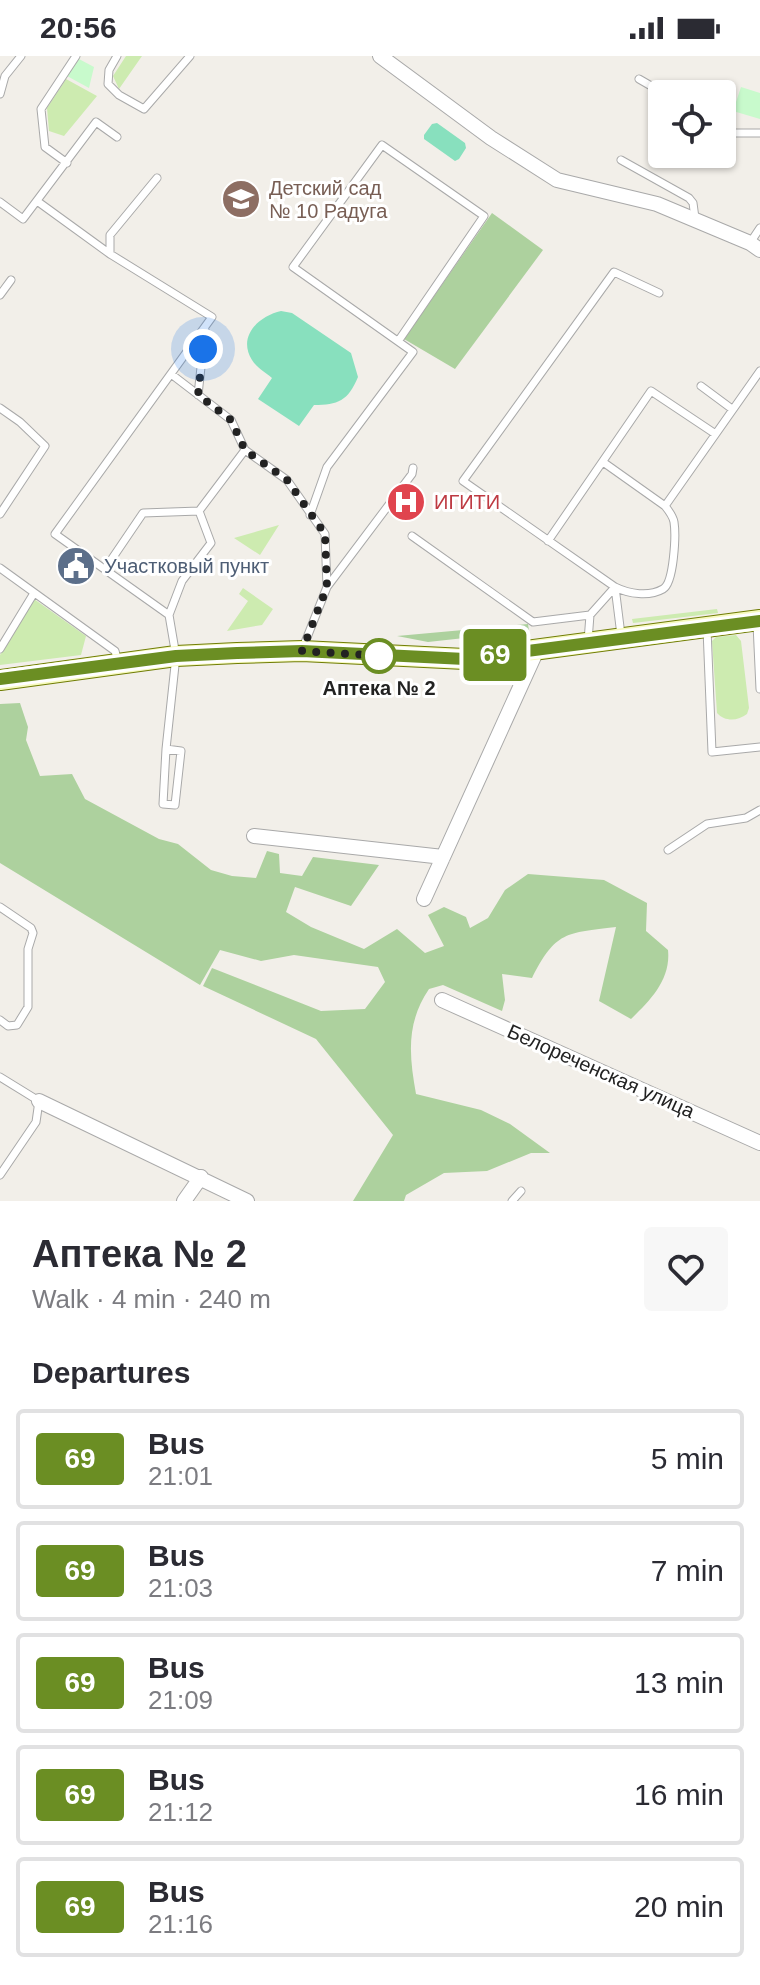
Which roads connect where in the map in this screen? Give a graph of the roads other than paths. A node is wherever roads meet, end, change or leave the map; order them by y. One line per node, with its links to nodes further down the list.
1 (21, 56): 8 (lane)
2 (76, 56): 13 (lane)
3 (117, 56): 4 (lane)
4 (190, 56)
5 (380, 56): 17 (street)
6 (639, 79): 7 (lane)
7 (648, 84)
8 (0, 94)
9 (736, 133): 10 (lane)
10 (760, 133)
11 (117, 137): 13 (lane)
12 (621, 160): 17 (lane)
13 (67, 163): 15 (lane)
14 (157, 178): 20 (lane)
15 (37, 201): 16 (lane); 20 (lane)
16 (0, 202)
17 (695, 220): 19 (street)
18 (760, 228): 19 (lane)
19 (756, 242)
20 (110, 254): 24 (lane)
21 (11, 280): 23 (lane)
22 (659, 293): 41 (lane)
23 (0, 295)
24 (206, 326): 27 (lane); 29 (lane)
25 (399, 340): 25 (lane); 39 (lane)
26 (760, 371): 31 (lane)
27 (171, 374): 29 (lane); 43 (lane)
28 (701, 386): 31 (lane)
29 (198, 395): 33 (lane)
30 (0, 408): 38 (lane)
31 (732, 409): 32 (lane)
32 (714, 433): 34 (lane); 36 (lane)
33 (245, 450): 37 (lane); 39 (lane)
34 (603, 462): 36 (lane); 41 (lane)
35 (413, 468): 44 (lane)
36 (665, 506): 45 (lane)
37 (199, 511): 43 (lane); 47 (lane)
38 (0, 514)
39 (310, 515): 44 (lane)
40 (412, 536): 48 (lane)
41 (548, 541): 45 (lane)
42 (0, 568): 46 (lane)
43 (105, 569): 47 (lane)
44 (327, 587): 55 (lane)
45 (615, 587): 48 (lane); 51 (lane)
46 (34, 593): 53 (lane); 57 (lane)
47 (169, 615): 56 (lane)
48 (590, 615): 52 (lane)
49 (759, 621): 50 (main road); 59 (lane)
50 (706, 627): 51 (main road); 60 (lane)
51 (621, 638): 52 (main road)
52 (588, 643): 54 (main road)
53 (0, 649)
54 (537, 650): 55 (main road); 65 (street)
55 (302, 651): 56 (main road)
56 (176, 656): 57 (main road); 61 (lane)
57 (118, 663): 58 (main road)
58 (0, 680)
59 (760, 689)
60 (760, 747)
61 (166, 749): 61 (lane)
62 (760, 810): 64 (lane)
63 (254, 836): 65 (street)
64 (668, 850)
65 (443, 857): 66 (street)
66 (424, 899)
67 (0, 907): 69 (lane)
68 (442, 1000): 72 (street, Белореченская улица)
69 (1, 1023)
70 (0, 1077): 71 (lane)
71 (39, 1101): 73 (lane); 74 (street)
72 (760, 1143)
73 (0, 1175)
74 (201, 1177): 76 (street); 77 (street)
75 (521, 1191): 78 (lane)
76 (184, 1201)
77 (247, 1201)
78 (512, 1201)

